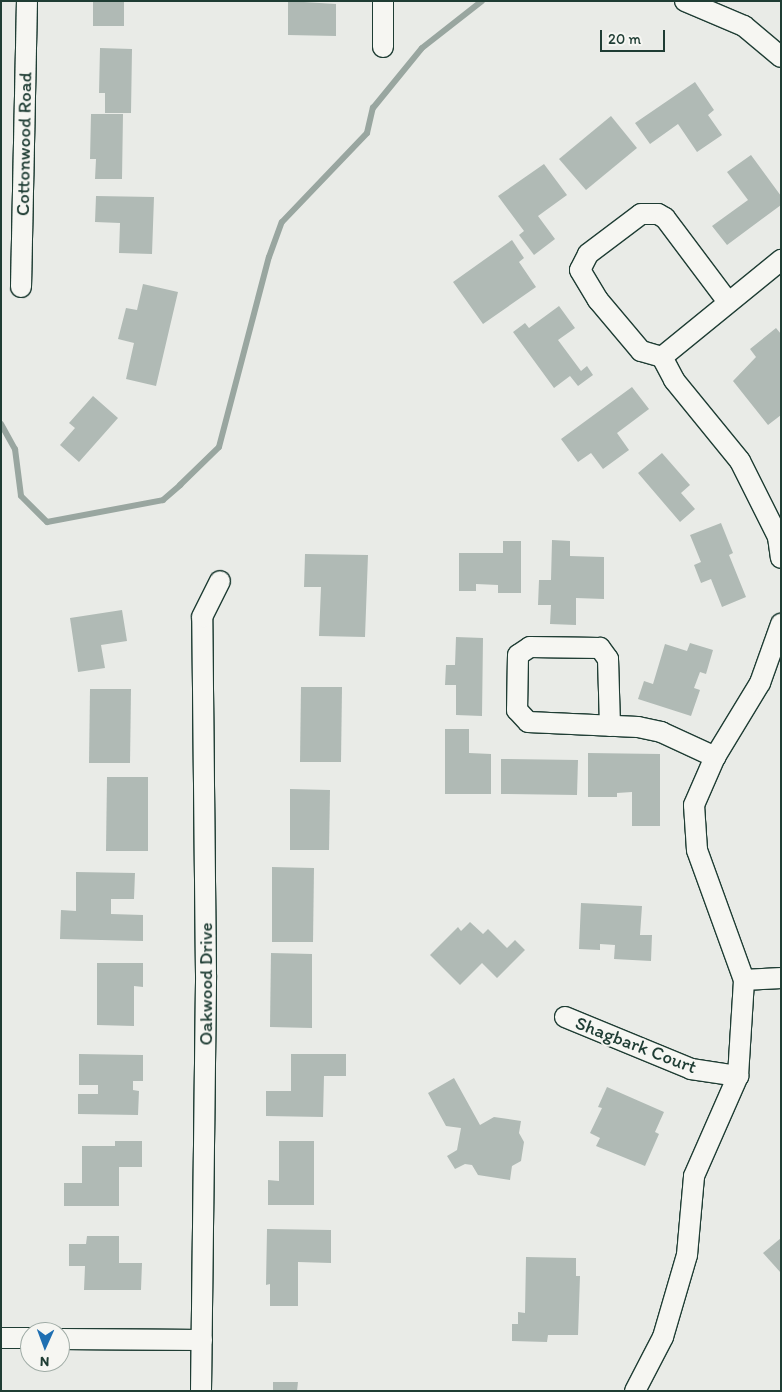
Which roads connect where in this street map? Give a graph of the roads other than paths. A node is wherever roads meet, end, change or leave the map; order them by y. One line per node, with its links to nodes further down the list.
1 (27, 1): 7 (street, Cottonwood Road)
2 (383, 1): 4 (street)
3 (685, 1): 5 (street)
4 (382, 48)
5 (781, 57)
6 (781, 260): 8 (street)
7 (21, 287)
8 (728, 302): 9 (street); 9 (street)
9 (662, 357): 10 (street)
10 (781, 558)
11 (220, 581): 22 (street, Oakwood Drive)
12 (781, 624): 14 (street)
13 (610, 726): 13 (street); 14 (street)
14 (715, 756): 16 (street)
15 (781, 978): 16 (street)
16 (744, 980): 18 (street)
17 (565, 1017): 18 (street, Shagbark Court)
18 (738, 1076): 24 (street)
19 (1, 1338): 20 (street)
20 (20, 1338)
21 (70, 1339): 22 (street)
22 (202, 1340): 23 (street, Oakwood Drive)
23 (201, 1391)
24 (635, 1391)

